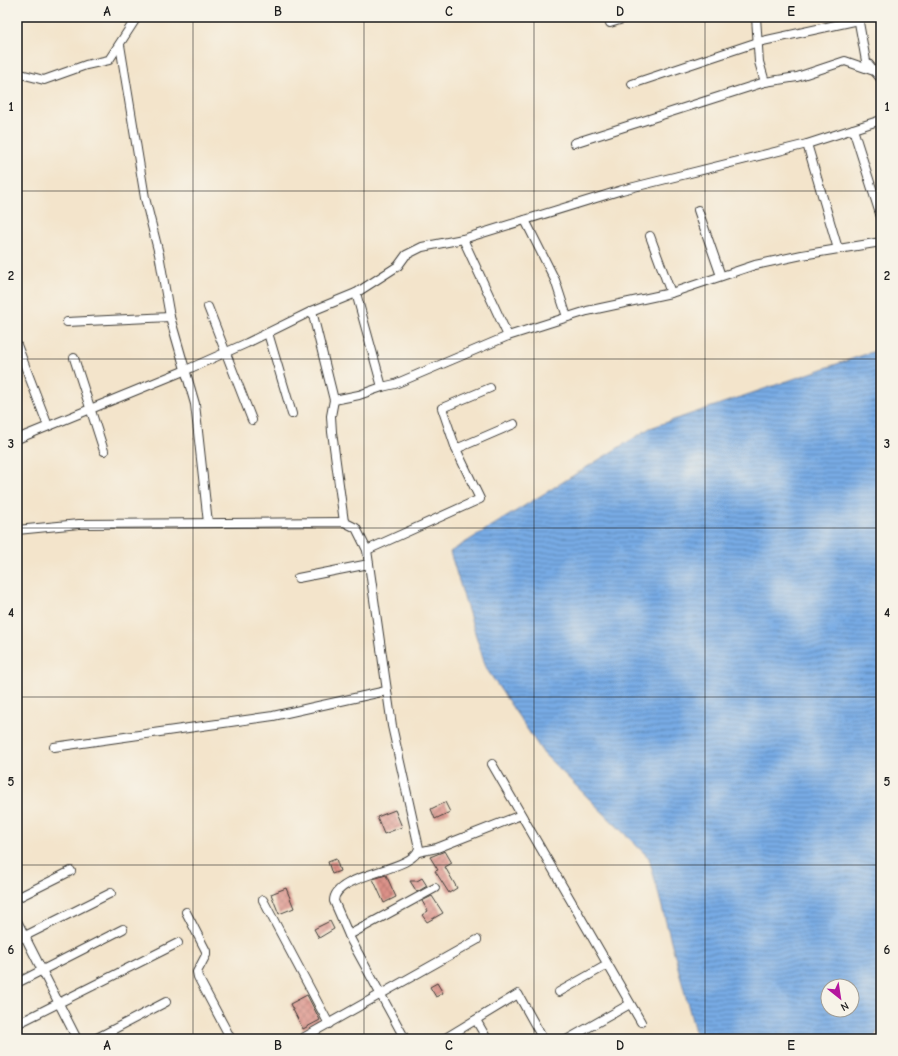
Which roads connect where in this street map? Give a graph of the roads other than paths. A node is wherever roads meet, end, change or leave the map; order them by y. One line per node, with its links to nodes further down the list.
1 (137, 17): 7 (street)
2 (629, 17): 5 (street)
3 (756, 17): 6 (street)
4 (858, 19): 6 (street); 8 (street)
5 (610, 23)
6 (758, 42): 11 (street); 12 (street)
7 (120, 45): 9 (street); 29 (street)
8 (874, 71): 10 (street); 11 (street)
9 (17, 73)
10 (881, 79)
11 (765, 82): 15 (street)
12 (632, 84)
13 (881, 120): 14 (street)
14 (853, 129): 16 (street); 18 (street)
15 (574, 143)
16 (807, 144): 19 (street); 23 (street)
17 (698, 210): 24 (street)
18 (881, 217)
19 (525, 220): 21 (street); 30 (street)
20 (650, 236): 25 (street)
21 (463, 239): 26 (street); 33 (street)
22 (881, 242): 23 (street)
23 (838, 249): 24 (street)
24 (721, 276): 25 (street)
25 (671, 292): 30 (street)
26 (356, 293): 28 (street); 38 (street)
27 (208, 307): 35 (street)
28 (312, 311): 32 (street); 40 (street)
29 (170, 317): 31 (street); 37 (street)
30 (567, 318): 33 (street)
31 (67, 322)
32 (268, 332): 35 (street); 42 (street)
33 (508, 336): 38 (street)
34 (17, 345): 45 (street)
35 (227, 352): 37 (street); 43 (street)
36 (74, 358): 41 (street)
37 (186, 370): 41 (street); 50 (street)
38 (382, 387): 40 (street)
39 (490, 388): 47 (street)
40 (334, 400): 49 (street)
41 (89, 408): 45 (street); 48 (street)
42 (292, 414)
43 (252, 420)
44 (514, 424): 47 (street)
45 (48, 426): 46 (street)
46 (17, 439)
47 (456, 449): 52 (street)
48 (104, 451)
49 (344, 522): 50 (street); 52 (street)
50 (208, 523): 51 (street)
51 (17, 530)
52 (367, 550): 53 (street)
53 (369, 564): 54 (street); 55 (street)
54 (298, 578)
55 (386, 691): 56 (street); 59 (street)
56 (54, 747)
57 (492, 764): 58 (street)
58 (522, 815): 59 (street); 73 (street)
59 (418, 852): 68 (street)
60 (71, 871): 63 (street)
61 (434, 888): 68 (street)
62 (111, 893): 69 (street)
63 (17, 898)
64 (262, 900): 84 (street)
65 (186, 912): 87 (street)
66 (17, 921): 69 (street)
67 (123, 929): 74 (street)
68 (349, 935): 77 (street)
69 (25, 936): 70 (street); 74 (street)
70 (17, 940)
71 (477, 940): 77 (street)
72 (178, 943): 79 (street)
73 (607, 965): 76 (street); 80 (street)
74 (42, 970): 75 (street); 79 (street)
75 (17, 983)
76 (560, 992)
77 (380, 995): 84 (street); 89 (street)
78 (166, 1002): 86 (street)
79 (58, 1003): 83 (street); 85 (street)
80 (630, 1004): 82 (street); 93 (street)
81 (476, 1020): 90 (street); 91 (street); 92 (street)
82 (640, 1022)
83 (17, 1024)
84 (329, 1024): 88 (street)
85 (77, 1039)
86 (95, 1039)
87 (231, 1039)
88 (301, 1039)
89 (405, 1039)
90 (444, 1039)
91 (487, 1039)
92 (543, 1039)
93 (568, 1039)

